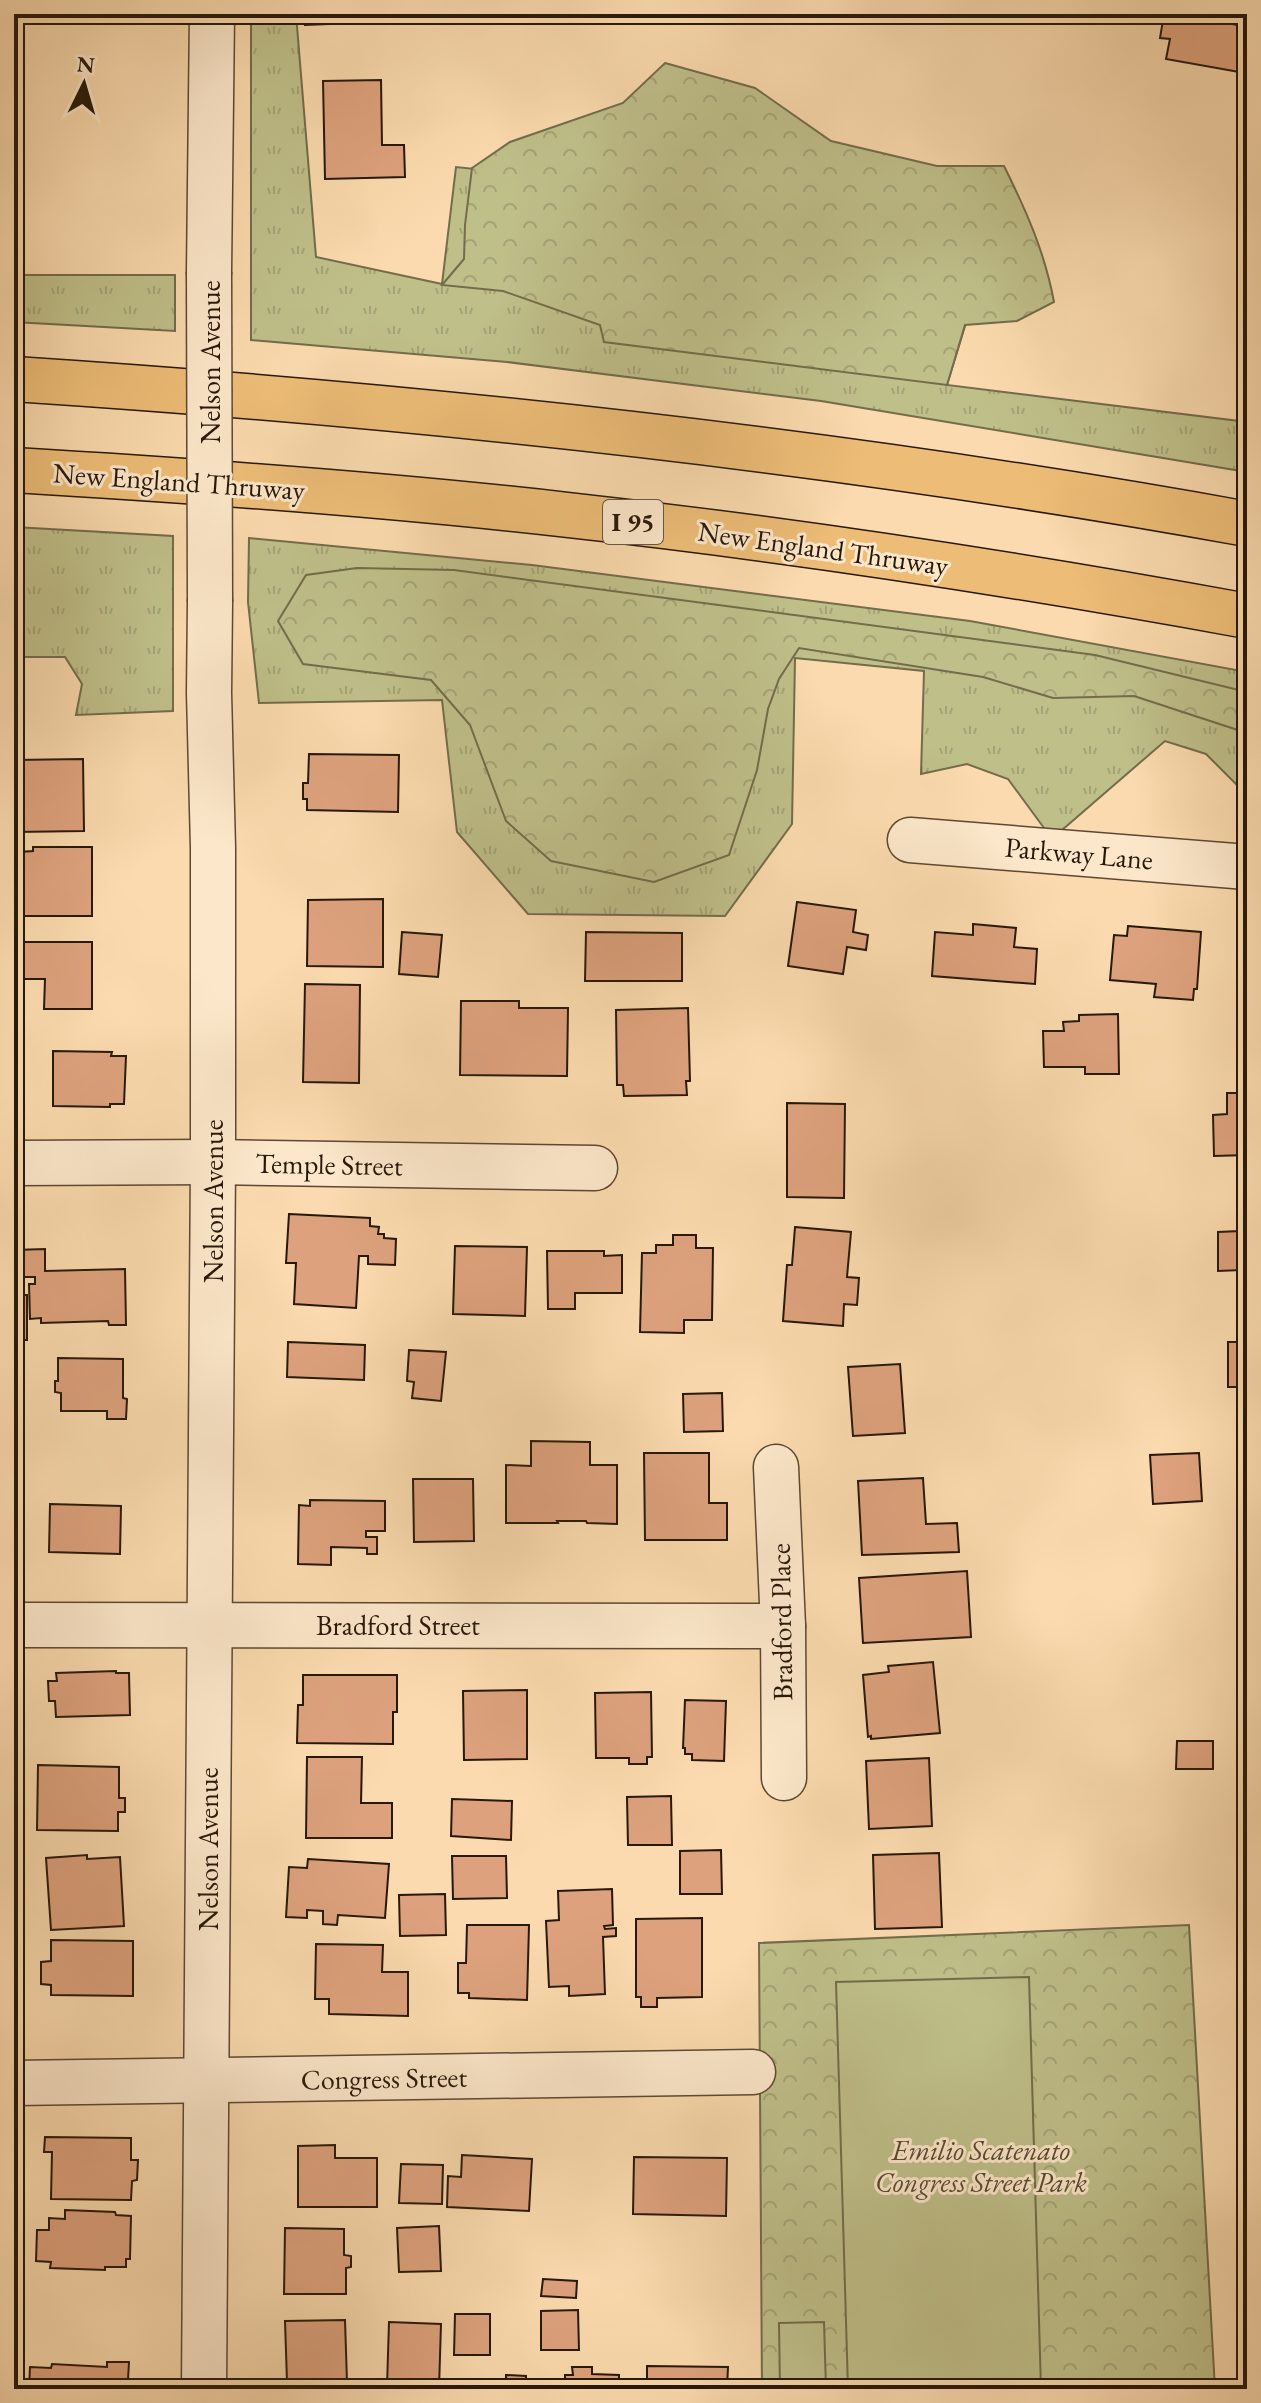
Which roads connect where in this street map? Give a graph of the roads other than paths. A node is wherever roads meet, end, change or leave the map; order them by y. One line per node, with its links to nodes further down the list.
1 (212, 14): 8 (street, Nelson Avenue, bridge)
2 (14, 379): 4 (highway)
3 (14, 470): 5 (highway, New England Thruway / I 95)
4 (1247, 524)
5 (1247, 616)
6 (910, 840): 7 (street, Parkway Lane)
7 (1247, 867)
8 (213, 1162): 9 (street, Temple Street); 10 (street, Temple Street); 13 (street, Nelson Avenue)
9 (14, 1163)
10 (595, 1168)
11 (776, 1467): 14 (street, Bradford Place)
12 (14, 1625): 13 (street, Bradford Street)
13 (210, 1625): 14 (street, Bradford Street); 17 (street, Nelson Avenue)
14 (783, 1626): 15 (street, Bradford Place)
15 (784, 1778)
16 (753, 2072): 17 (street, Congress Street)
17 (207, 2081): 18 (street, Congress Street); 19 (street, Nelson Avenue)
18 (14, 2083)
19 (204, 2389)

